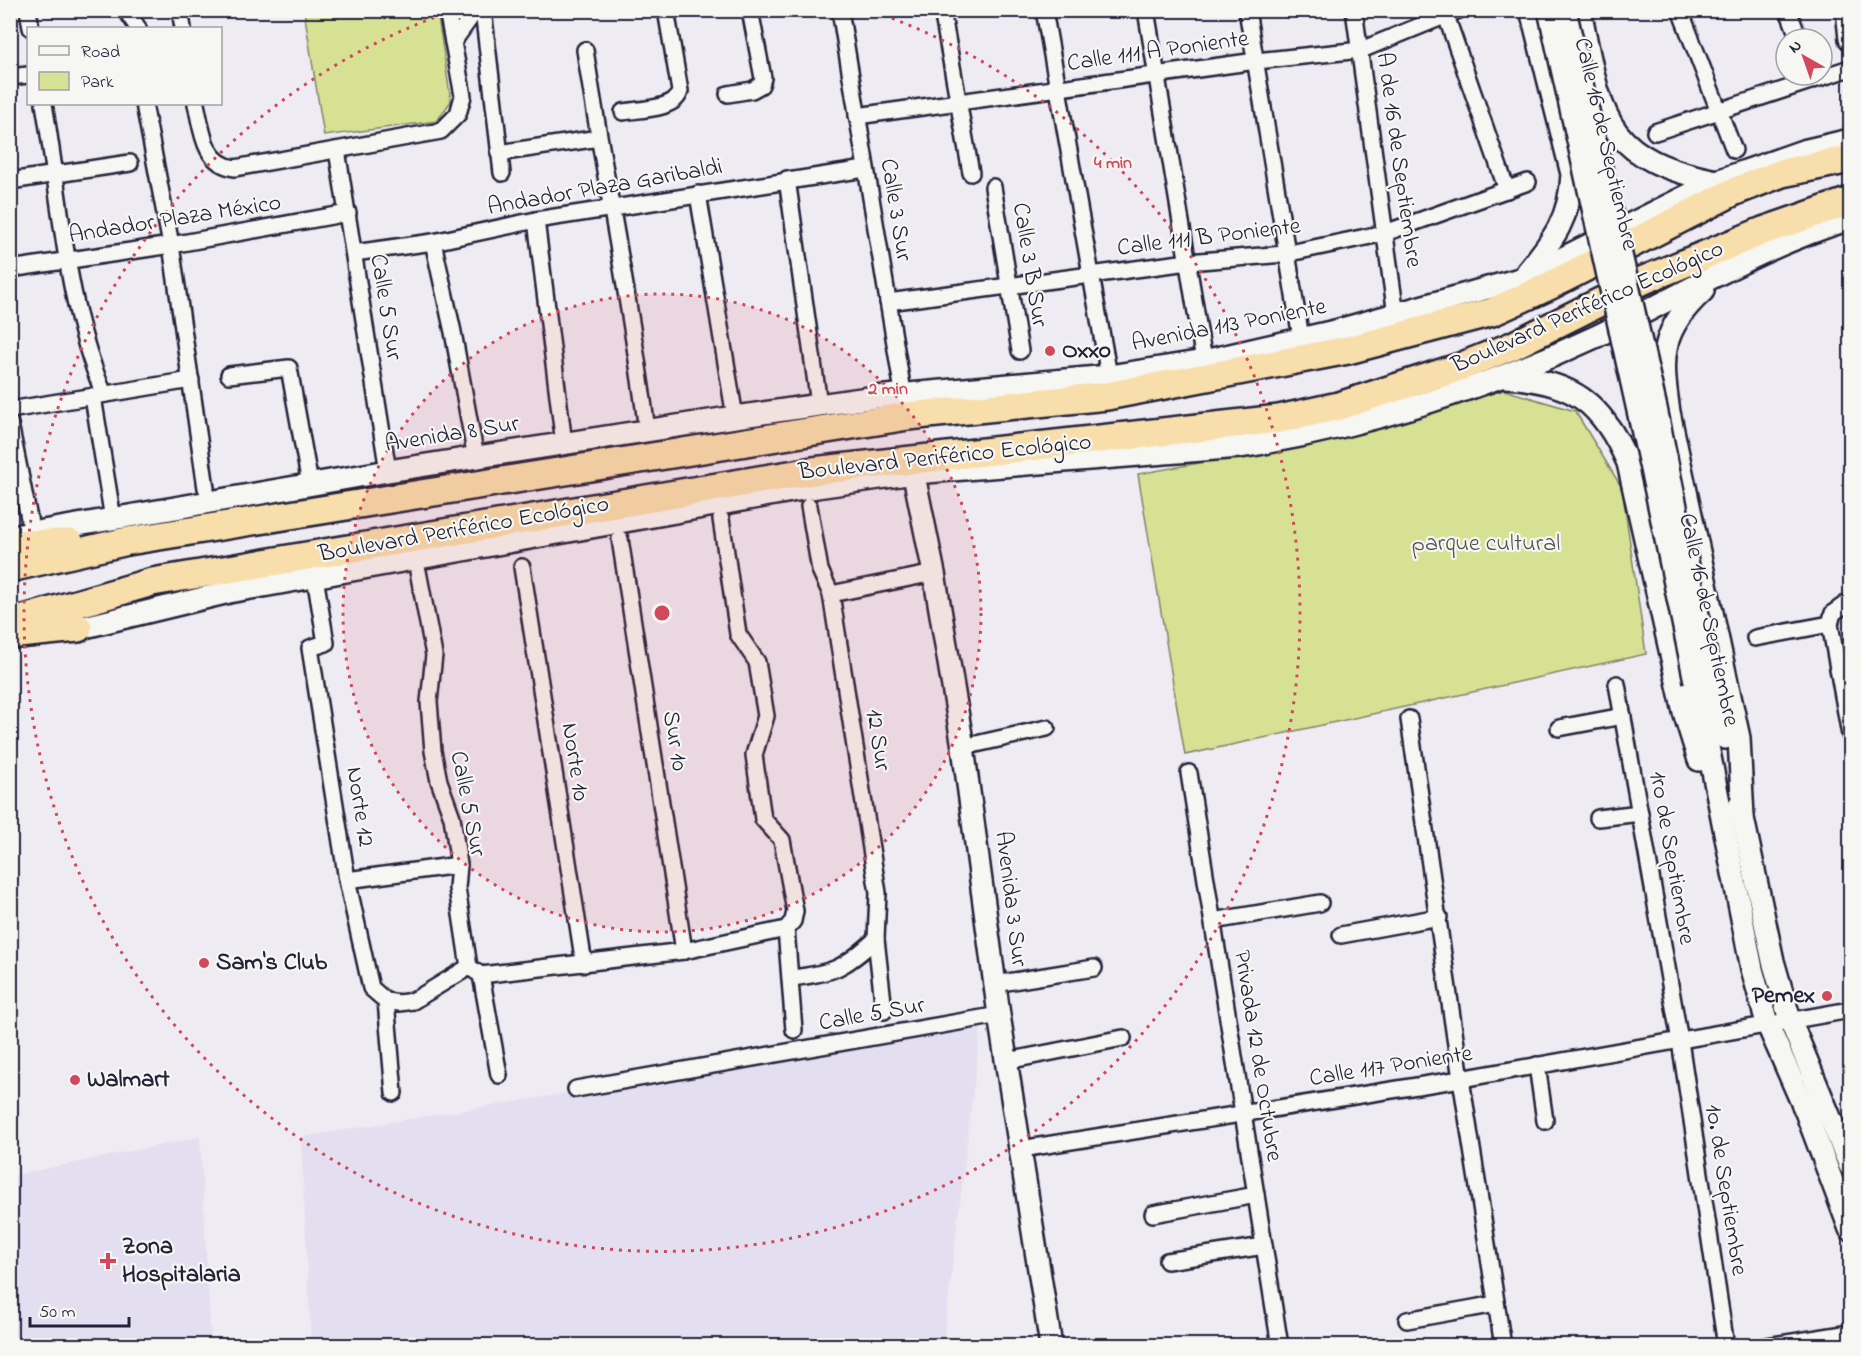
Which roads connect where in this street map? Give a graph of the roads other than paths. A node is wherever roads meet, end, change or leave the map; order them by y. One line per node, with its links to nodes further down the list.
1 (28, 10): 23 (street)
2 (126, 10): 24 (street)
3 (180, 10): 25 (street)
4 (447, 10): 28 (street)
5 (476, 10): 28 (street)
6 (483, 10): 52 (street)
7 (666, 10): 45 (street)
8 (750, 10): 39 (street)
9 (840, 10): 46 (street, Calle 3 Sur)
10 (942, 10): 40 (street)
11 (1044, 10): 38 (street)
12 (1146, 10): 35 (street)
13 (1247, 10): 31 (street)
14 (1354, 10): 30 (street, A de 16 de Septiembre)
15 (1530, 10): 81 (street)
16 (1549, 10): 125 (street, Calle 16 de Septiembre, bridge)
17 (1565, 10): 125 (street, Calle 16 de Septiembre, bridge)
18 (1580, 10): 62 (street)
19 (1680, 10): 44 (street)
20 (1788, 10): 26 (street)
21 (1847, 10): 27 (street)
22 (1449, 12): 30 (street, Calle 111 A Poniente); 64 (street)
23 (31, 27)
24 (137, 27)
25 (183, 27)
26 (1794, 27)
27 (1851, 39)
28 (453, 42): 50 (street)
29 (585, 50): 48 (street)
30 (1361, 50): 31 (street, Calle 111 A Poniente); 71 (street, A de 16 de Septiembre)
31 (1256, 61): 35 (street, Calle 111 A Poniente); 75 (street)
32 (1851, 68): 33 (street)
33 (1834, 72)
34 (27, 75): 36 (street)
35 (1157, 75): 38 (street, Calle 111 A Poniente); 77 (street)
36 (10, 78)
37 (1786, 87): 44 (street)
38 (1057, 88): 40 (street, Calle 111 A Poniente); 80 (street)
39 (728, 94)
40 (958, 102): 46 (street, Calle 111 A Poniente); 58 (street)
41 (44, 105): 56 (street)
42 (144, 105): 73 (street)
43 (196, 105): 50 (street)
44 (1718, 110): 47 (street); 51 (street)
45 (623, 112)
46 (857, 117): 55 (street, Calle 3 Sur)
47 (1655, 132)
48 (599, 138): 52 (street); 67 (street)
49 (1851, 140): 62 (street, Avenida 113 Poniente)
50 (337, 150): 68 (street, Calle 5 Sur)
51 (1734, 150)
52 (500, 153): 57 (street)
53 (1851, 159): 94 (highway, Boulevard Periférico Ecológico)
54 (130, 163): 56 (street)
55 (865, 169): 59 (street, Andador Plaza Garibaldi); 83 (street, Calle 3 Sur)
56 (57, 173): 60 (street); 76 (street)
57 (502, 173)
58 (971, 173)
59 (787, 179): 65 (street, Andador Plaza Garibaldi); 93 (street)
60 (10, 181)
61 (1527, 182): 64 (street, Calle 111 B Poniente)
62 (1717, 182): 81 (street, Avenida 113 Poniente)
63 (993, 187): 82 (street, Calle 3 B Sur)
64 (1507, 190): 71 (street, Calle 111 B Poniente)
65 (698, 194): 67 (street, Andador Plaza Garibaldi); 96 (street)
66 (1851, 201): 101 (highway, Boulevard Periférico Ecológico)
67 (612, 208): 70 (street, Andador Plaza Garibaldi); 97 (street)
68 (348, 213): 73 (street, Andador Plaza México); 74 (street, Calle 5 Sur)
69 (1851, 219): 79 (street)
70 (536, 220): 72 (street, Andador Plaza Garibaldi); 99 (street)
71 (1385, 233): 75 (street, Calle 111 B Poniente); 84 (street, A de 16 de Septiembre)
72 (433, 242): 74 (street, Andador Plaza Garibaldi); 100 (street)
73 (171, 245): 76 (street, Andador Plaza México); 91 (street)
74 (354, 253): 102 (street, Calle 5 Sur)
75 (1285, 254): 77 (street, Calle 111 B Poniente); 85 (street)
76 (68, 261): 78 (street, Andador Plaza México); 92 (street)
77 (1188, 262): 80 (street, Calle 111 B Poniente); 87 (street)
78 (10, 269)
79 (1724, 274): 90 (street); 136 (street)
80 (1090, 276): 82 (street, Calle 111 B Poniente); 89 (street)
81 (1523, 278): 84 (street, Avenida 113 Poniente)
82 (1010, 286): 83 (street, Calle 111 B Poniente); 86 (street, Calle 3 B Sur)
83 (888, 302): 94 (street, Calle 3 Sur)
84 (1396, 315): 85 (street, Avenida 113 Poniente)
85 (1301, 338): 87 (street, Avenida 113 Poniente)
86 (1020, 351)
87 (1204, 361): 89 (street, Avenida 113 Poniente)
88 (229, 375): 103 (street)
89 (1109, 376): 94 (street, Avenida 113 Poniente)
90 (1502, 377): 101 (street, Boulevard Periférico Ecológico); 134 (street)
91 (191, 380): 92 (street); 104 (street)
92 (98, 395): 95 (street); 106 (street)
93 (819, 404): 94 (street, Avenida 8 Sur); 96 (street, Avenida 8 Sur)
94 (906, 406): 111 (highway, Boulevard Periférico Ecológico)
95 (10, 410)
96 (735, 417): 99 (street, Avenida 8 Sur)
97 (646, 423)
98 (10, 424): 109 (street)
99 (564, 444): 100 (street, Avenida 8 Sur)
100 (476, 458): 102 (street, Avenida 8 Sur)
101 (912, 467): 115 (street, Avenida 3 Sur); 116 (street, Boulevard Periférico Ecológico); 119 (highway, Boulevard Periférico Ecológico)
102 (388, 471): 103 (street, Avenida 8 Sur)
103 (309, 484): 106 (street, Avenida 8 Sur)
104 (206, 488)
105 (809, 506): 117 (street, 12 Sur)
106 (113, 519): 109 (street, Avenida 8 Sur)
107 (721, 519): 143 (street)
108 (10, 536): 109 (street, Avenida 8 Sur)
109 (21, 538): 111 (highway)
110 (620, 539): 146 (street, Sur 10)
111 (128, 541): 113 (highway, Boulevard Periférico Ecológico)
112 (522, 567): 147 (street, Norte 10)
113 (10, 568)
114 (418, 571): 138 (street, Calle 5 Sur)
115 (934, 573): 117 (street); 132 (street, Avenida 3 Sur)
116 (315, 577): 121 (street, Boulevard Periférico Ecológico); 139 (street, Norte 12)
117 (831, 594): 145 (street, 12 Sur)
118 (1849, 601): 120 (street)
119 (10, 623)
120 (1830, 624): 123 (street); 131 (street)
121 (78, 628): 122 (highway); 124 (street, Boulevard Periférico Ecológico)
122 (10, 634)
123 (1755, 638)
124 (10, 645)
125 (1703, 680): 134 (street, Calle 16 de Septiembre); 136 (street, Calle 16 de Septiembre)
126 (1617, 684): 127 (street, 1ro de Septiembre)
127 (1623, 716): 130 (street); 135 (street, 1ro de Septiembre)
128 (1408, 719): 141 (street)
129 (1047, 728): 132 (street)
130 (1559, 728)
131 (1850, 728)
132 (963, 747): 151 (street, Avenida 3 Sur)
133 (1189, 773): 142 (street, Privada 12 de Octubre)
134 (1722, 812): 157 (street, Calle 16 de Septiembre)
135 (1640, 813): 137 (street); 160 (street, 1ro de Septiembre)
136 (1743, 817): 156 (street, Calle 16 de Septiembre)
137 (1598, 818)
138 (459, 865): 139 (street); 149 (street, Calle 5 Sur)
139 (347, 880): 152 (street, Norte 12)
140 (1320, 903): 142 (street)
141 (1439, 917): 144 (street); 164 (street)
142 (1214, 921): 167 (street, Privada 12 de Octubre)
143 (786, 929): 146 (street); 150 (street)
144 (1341, 935)
145 (876, 939): 150 (street); 154 (street, 12 Sur)
146 (684, 951): 147 (street)
147 (584, 964): 149 (street)
148 (1094, 968): 151 (street)
149 (475, 971): 152 (street); 163 (street, Calle 5 Sur)
150 (791, 978): 158 (street)
151 (995, 984): 155 (street, Avenida 3 Sur)
152 (386, 1001): 166 (street)
153 (1851, 1010): 156 (street, Calle 117 Poniente)
154 (884, 1011)
155 (999, 1015): 161 (street, Avenida 3 Sur); 165 (street, Calle 5 Sur)
156 (1790, 1020): 157 (street, Calle 117 Poniente); 170 (street, Calle 16 de Septiembre)
157 (1767, 1023): 160 (street, Calle 117 Poniente); 173 (street, Calle 16 de Septiembre)
158 (794, 1030)
159 (1123, 1038): 161 (street)
160 (1680, 1041): 162 (street, Calle 117 Poniente); 182 (street, 1o. de Septiembre)
161 (1007, 1061): 169 (street, Avenida 3 Sur)
162 (1537, 1065): 164 (street, Calle 117 Poniente); 168 (street)
163 (499, 1075)
164 (1461, 1079): 167 (street, Calle 117 Poniente); 176 (street)
165 (576, 1089)
166 (394, 1093)
167 (1244, 1114): 169 (street, Calle 117 Poniente); 171 (street, Privada 12 de Octubre)
168 (1545, 1121)
169 (1021, 1149): 179 (street, Avenida 3 Sur)
170 (1851, 1166)
171 (1256, 1195): 172 (street); 174 (street, Privada 12 de Octubre)
172 (1153, 1214)
173 (1851, 1229)
174 (1264, 1246): 175 (street); 180 (street, Privada 12 de Octubre)
175 (1167, 1261)
176 (1496, 1304): 177 (street); 181 (street)
177 (1407, 1320)
178 (1851, 1333): 183 (street)
179 (1051, 1346)
180 (1280, 1346)
181 (1503, 1346)
182 (1726, 1346)
183 (1767, 1346)

